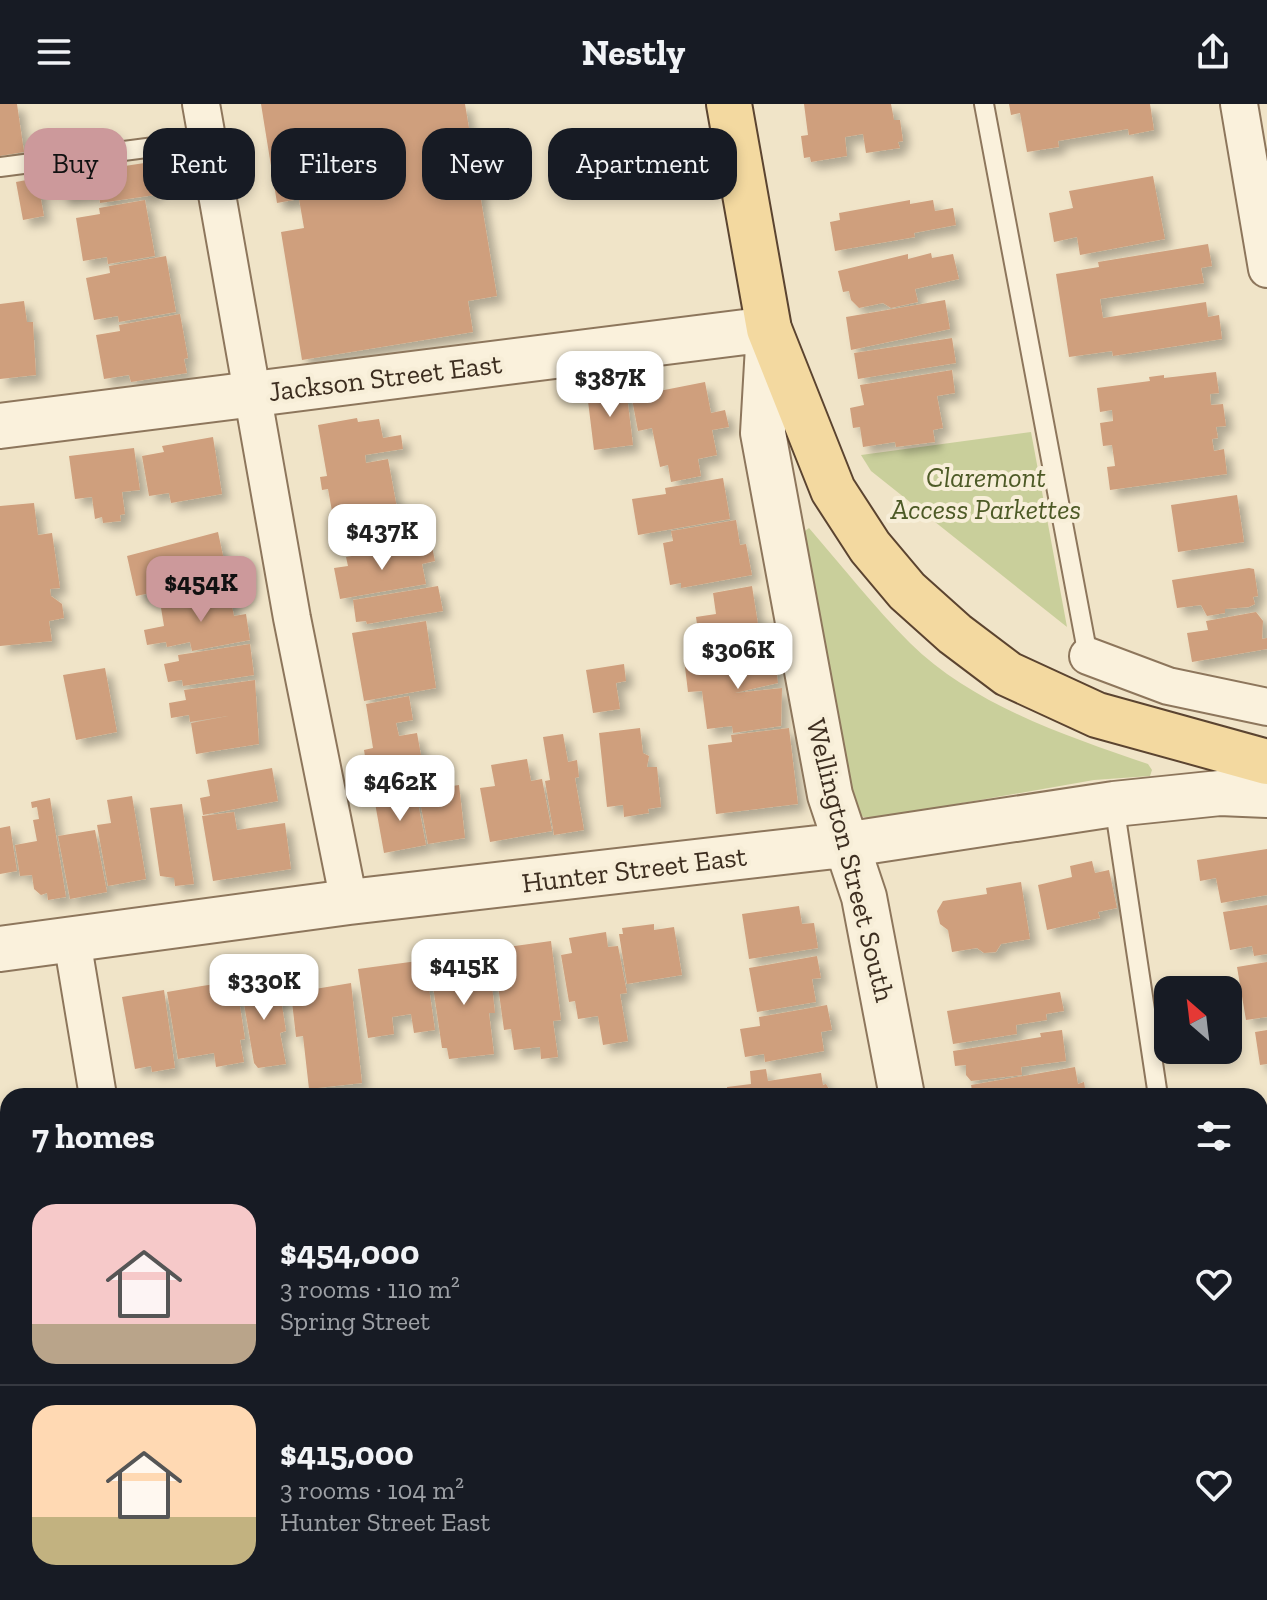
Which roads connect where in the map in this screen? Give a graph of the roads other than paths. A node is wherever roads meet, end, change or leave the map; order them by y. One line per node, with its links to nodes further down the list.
1 (201, 104): 5 (street)
2 (729, 104): 10 (main road, Wellington Street South)
3 (984, 104): 13 (lane)
4 (1239, 104): 9 (street)
5 (206, 128)
6 (143, 148): 7 (lane)
7 (0, 167)
8 (218, 200): 11 (street)
9 (1267, 269)
10 (769, 329): 11 (street, Jackson Street East); 15 (main road); 18 (street, Wellington Street South)
11 (252, 393): 12 (street, Jackson Street East); 19 (street)
12 (0, 426)
13 (1088, 656): 14 (street)
14 (1267, 707)
15 (1267, 762)
16 (1267, 795): 17 (street, Hunter Street East)
17 (1114, 804): 18 (street, Hunter Street East); 24 (lane)
18 (844, 845): 19 (street, Hunter Street East); 23 (street, Wellington Street South)
19 (349, 902): 20 (street, Hunter Street East)
20 (72, 940): 21 (street, Hunter Street East); 22 (street)
21 (0, 949)
22 (97, 1088)
23 (900, 1088)
24 (1157, 1088)

